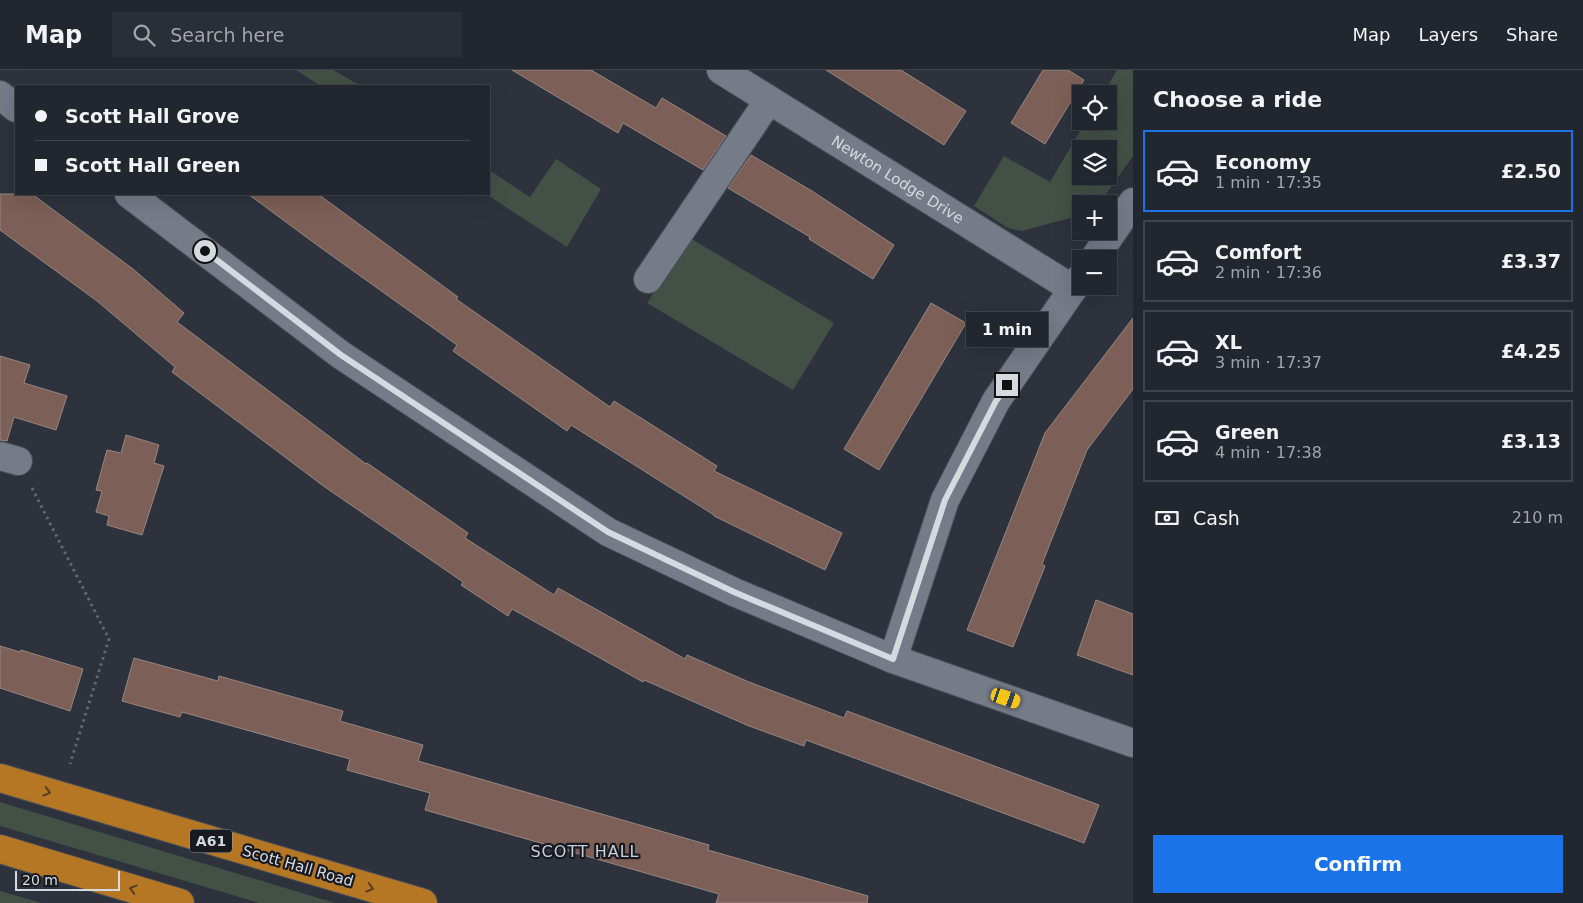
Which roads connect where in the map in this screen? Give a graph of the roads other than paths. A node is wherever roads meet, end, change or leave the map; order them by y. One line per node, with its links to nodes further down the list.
1 (721, 70): 3 (street, Newton Lodge Drive)
2 (0, 95): 4 (street)
3 (770, 100): 8 (street); 9 (street, Newton Lodge Drive)
4 (15, 107)
5 (131, 195): 11 (street)
6 (1133, 202): 7 (street)
7 (1100, 250)
8 (648, 279)
9 (1072, 280)
10 (1072, 290): 11 (street)
11 (893, 659): 12 (street)
12 (1133, 743)
13 (0, 778): 16 (highway, Scott Hall Road / A61, one-way to 16)
14 (0, 850): 15 (highway, one-way to 14)
15 (180, 903)
16 (423, 903)

